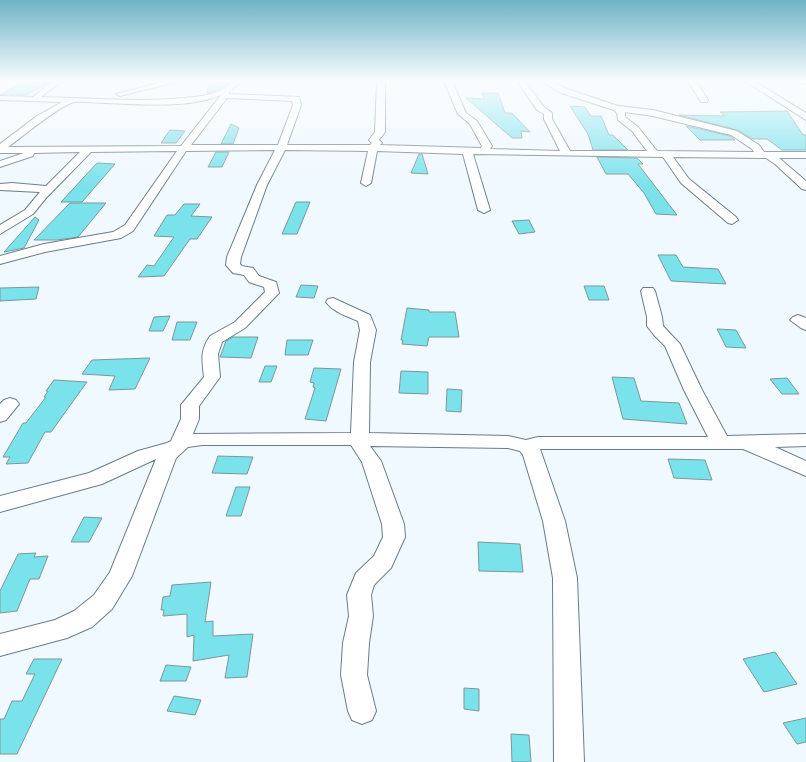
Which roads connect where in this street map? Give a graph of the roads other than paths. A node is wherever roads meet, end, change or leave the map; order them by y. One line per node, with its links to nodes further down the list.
1 (42, 117): 12 (street)
2 (208, 117): 11 (street)
3 (293, 117): 9 (street)
4 (380, 117): 10 (street)
5 (465, 117): 15 (street)
6 (548, 117): 18 (street)
7 (621, 117): 16 (street)
8 (667, 117): 19 (street)
9 (281, 148): 10 (street); 11 (street); 36 (street)
10 (373, 148): 13 (street); 22 (street)
11 (183, 149): 14 (street); 29 (street)
12 (0, 150): 14 (street)
13 (467, 150): 15 (street); 26 (street)
14 (87, 151): 21 (street); 25 (street)
15 (484, 151): 18 (street)
16 (653, 153): 17 (street); 18 (street)
17 (665, 153): 19 (street); 27 (street)
18 (566, 154)
19 (764, 154): 20 (street); 24 (street)
20 (806, 155)
21 (0, 164)
22 (366, 183)
23 (0, 187): 25 (street)
24 (806, 187)
25 (49, 189): 28 (street)
26 (484, 210)
27 (732, 220)
28 (0, 230)
29 (0, 260)
30 (648, 291): 35 (street)
31 (333, 302): 32 (street)
32 (358, 439): 36 (street); 37 (street); 41 (street)
33 (806, 440): 34 (street)
34 (744, 442): 35 (street); 38 (street)
35 (721, 443): 37 (street)
36 (176, 446): 39 (street); 40 (street)
37 (526, 446): 42 (street)
38 (806, 469)
39 (0, 504)
40 (0, 644)
41 (362, 711)
42 (569, 762)

